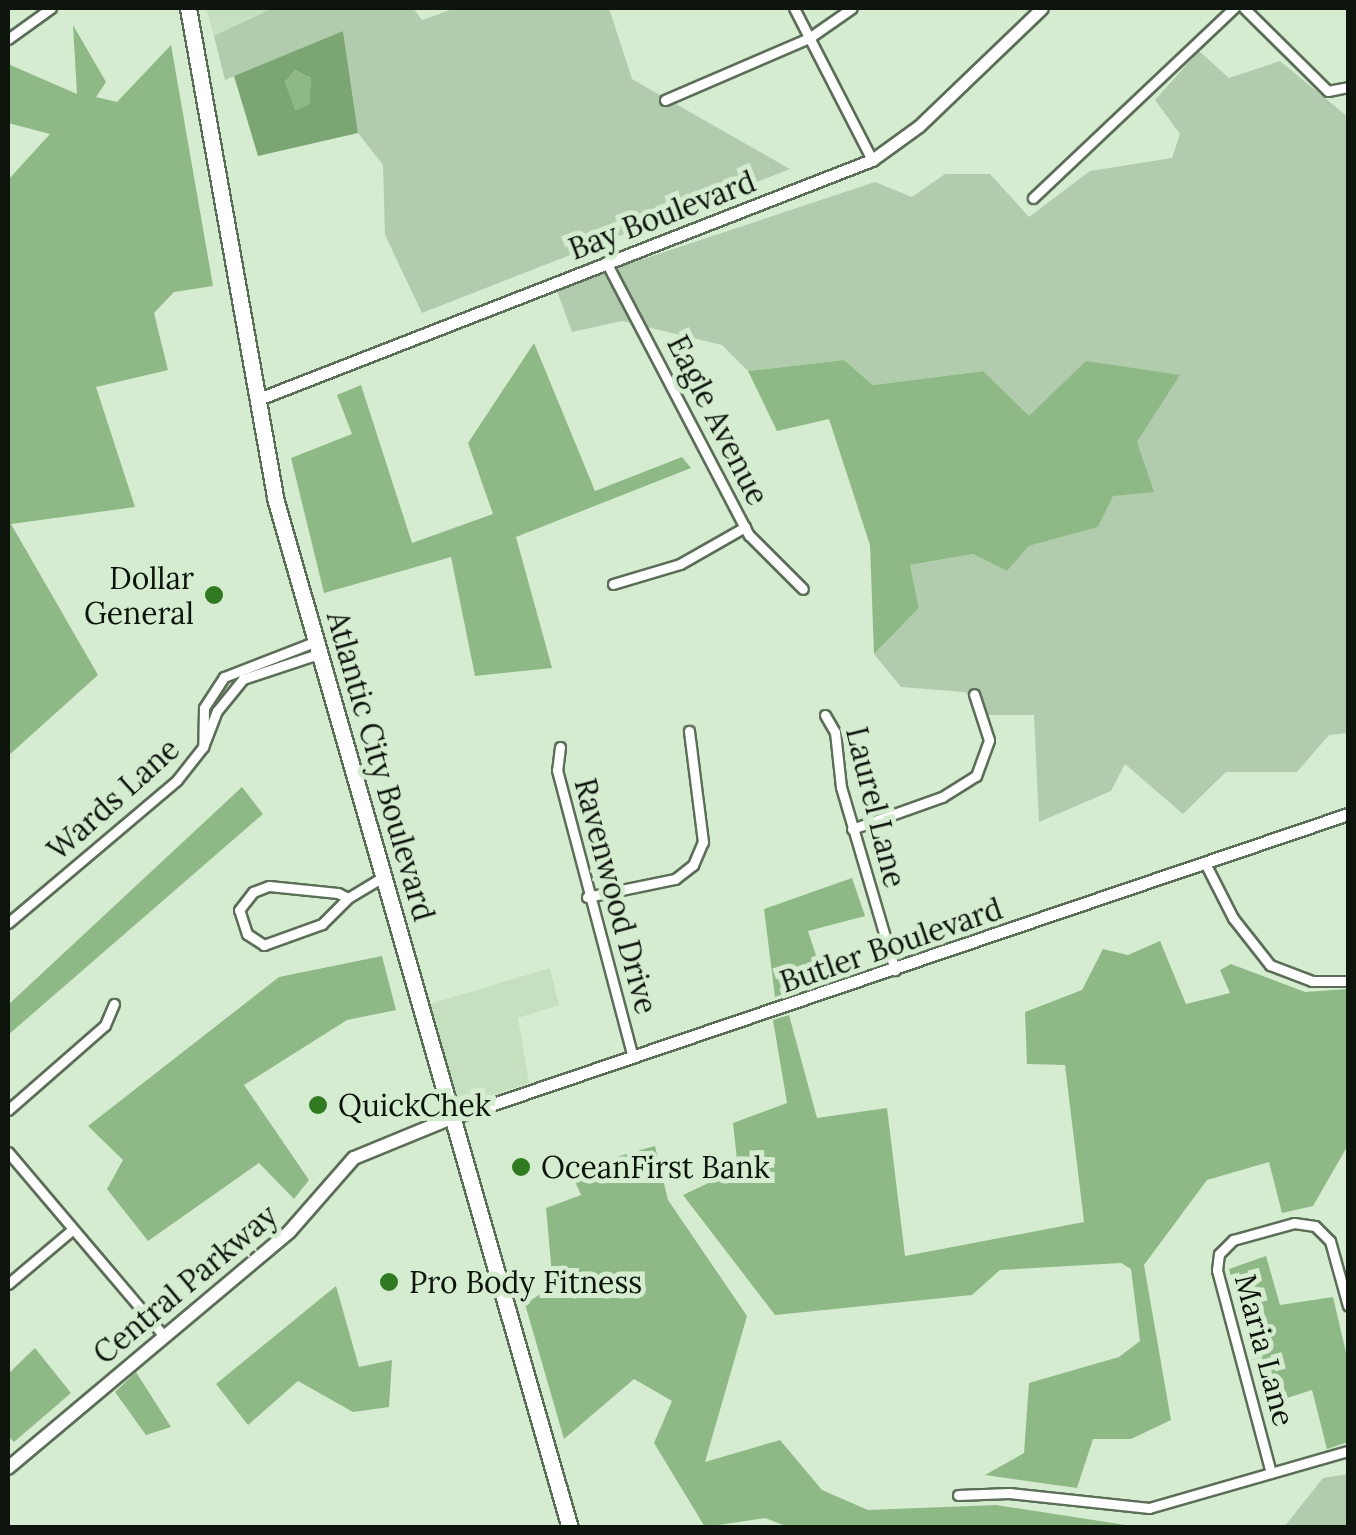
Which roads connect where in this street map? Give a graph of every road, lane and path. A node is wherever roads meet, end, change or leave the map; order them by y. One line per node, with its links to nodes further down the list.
1 (51, 8): 9 (street)
2 (188, 8): 15 (highway, Atlantic City Boulevard)
3 (794, 8): 8 (street)
4 (852, 8): 8 (street)
5 (1042, 8): 12 (street, Bay Boulevard)
6 (1234, 8): 13 (street)
7 (1244, 8): 10 (street)
8 (809, 38): 11 (street); 12 (street)
9 (8, 40)
10 (1348, 86)
11 (665, 100)
12 (872, 160): 14 (street, Bay Boulevard)
13 (1032, 198)
14 (606, 262): 15 (street, Bay Boulevard); 16 (street, Eagle Avenue)
15 (256, 400): 19 (highway, Atlantic City Boulevard)
16 (745, 527): 17 (street); 18 (street, Eagle Avenue)
17 (613, 584)
18 (803, 589)
19 (319, 647): 27 (highway, Atlantic City Boulevard); 30 (street, Wards Lane)
20 (974, 694): 25 (street)
21 (824, 715): 25 (street, Laurel Lane)
22 (689, 731): 28 (street)
23 (560, 747): 28 (street, Ravenwood Drive)
24 (1348, 814): 26 (street, Butler Boulevard)
25 (852, 829): 31 (street, Laurel Lane)
26 (1205, 863): 31 (street, Butler Boulevard); 32 (street)
27 (386, 876): 29 (street); 36 (highway, Atlantic City Boulevard)
28 (588, 897): 34 (street, Ravenwood Drive)
29 (348, 898): 29 (street)
30 (8, 924)
31 (894, 970): 34 (street, Butler Boulevard)
32 (1343, 982)
33 (114, 1004): 35 (street)
34 (633, 1057): 36 (street, Butler Boulevard)
35 (8, 1110)
36 (449, 1120): 41 (main road, Central Parkway); 46 (highway, Atlantic City Boulevard)
37 (8, 1152): 38 (street)
38 (72, 1230): 39 (street); 41 (street)
39 (8, 1284)
40 (1348, 1306): 44 (street, Maria Lane)
41 (163, 1335): 43 (main road, Central Parkway)
42 (1348, 1451): 44 (street)
43 (9, 1464)
44 (1272, 1473): 45 (street)
45 (958, 1495)
46 (570, 1528)

